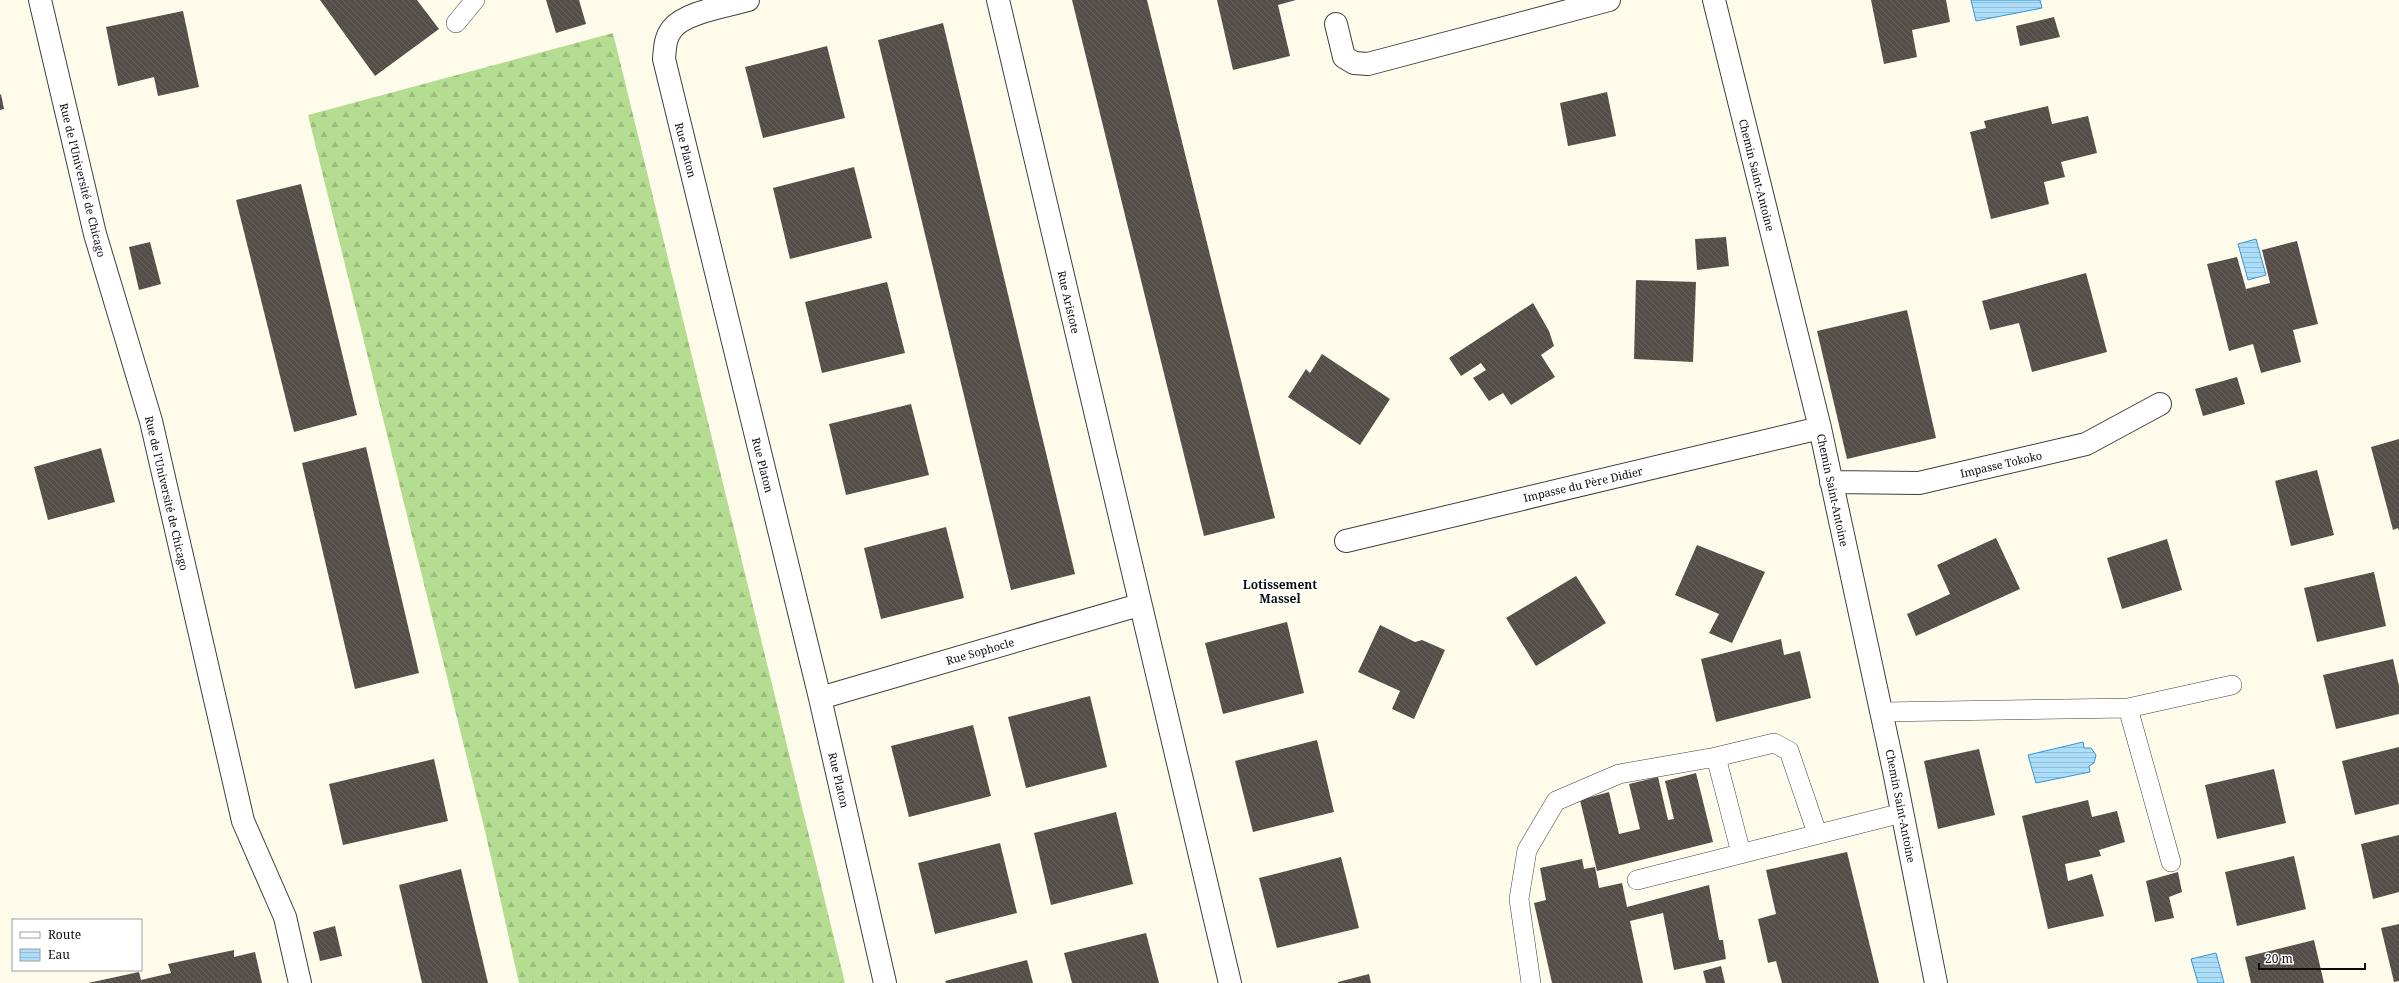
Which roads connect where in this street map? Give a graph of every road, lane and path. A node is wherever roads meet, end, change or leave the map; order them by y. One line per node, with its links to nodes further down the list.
1 (40, 0): 24 (street, Rue de l’Université de Chicago)
2 (475, 0): 7 (lane)
3 (748, 0): 15 (street, Rue Platon)
4 (998, 0): 13 (street, Rue Aristote)
5 (1609, 0): 8 (street)
6 (1714, 0): 10 (street, Chemin Saint-Antoine)
7 (456, 23)
8 (1336, 24)
9 (2160, 404): 11 (street, Impasse Tokoko)
10 (1820, 428): 11 (street, Chemin Saint-Antoine); 12 (street, Impasse du Père Didier)
11 (1831, 482): 17 (street, Chemin Saint-Antoine)
12 (1346, 540)
13 (1139, 604): 15 (street, Rue Sophocle); 26 (street, Rue Aristote)
14 (2232, 685): 16 (lane)
15 (820, 698): 25 (street, Rue Platon)
16 (2128, 708): 17 (lane); 22 (lane)
17 (1882, 712): 19 (street, Chemin Saint-Antoine)
18 (1716, 757): 20 (lane); 21 (lane); 27 (lane)
19 (1902, 813): 20 (lane); 28 (street, Chemin Saint-Antoine)
20 (1817, 833): 21 (lane)
21 (1741, 853): 23 (lane)
22 (2172, 862)
23 (1637, 880)
24 (300, 983)
25 (885, 983)
26 (1230, 983)
27 (1531, 983)
28 (1936, 983)

